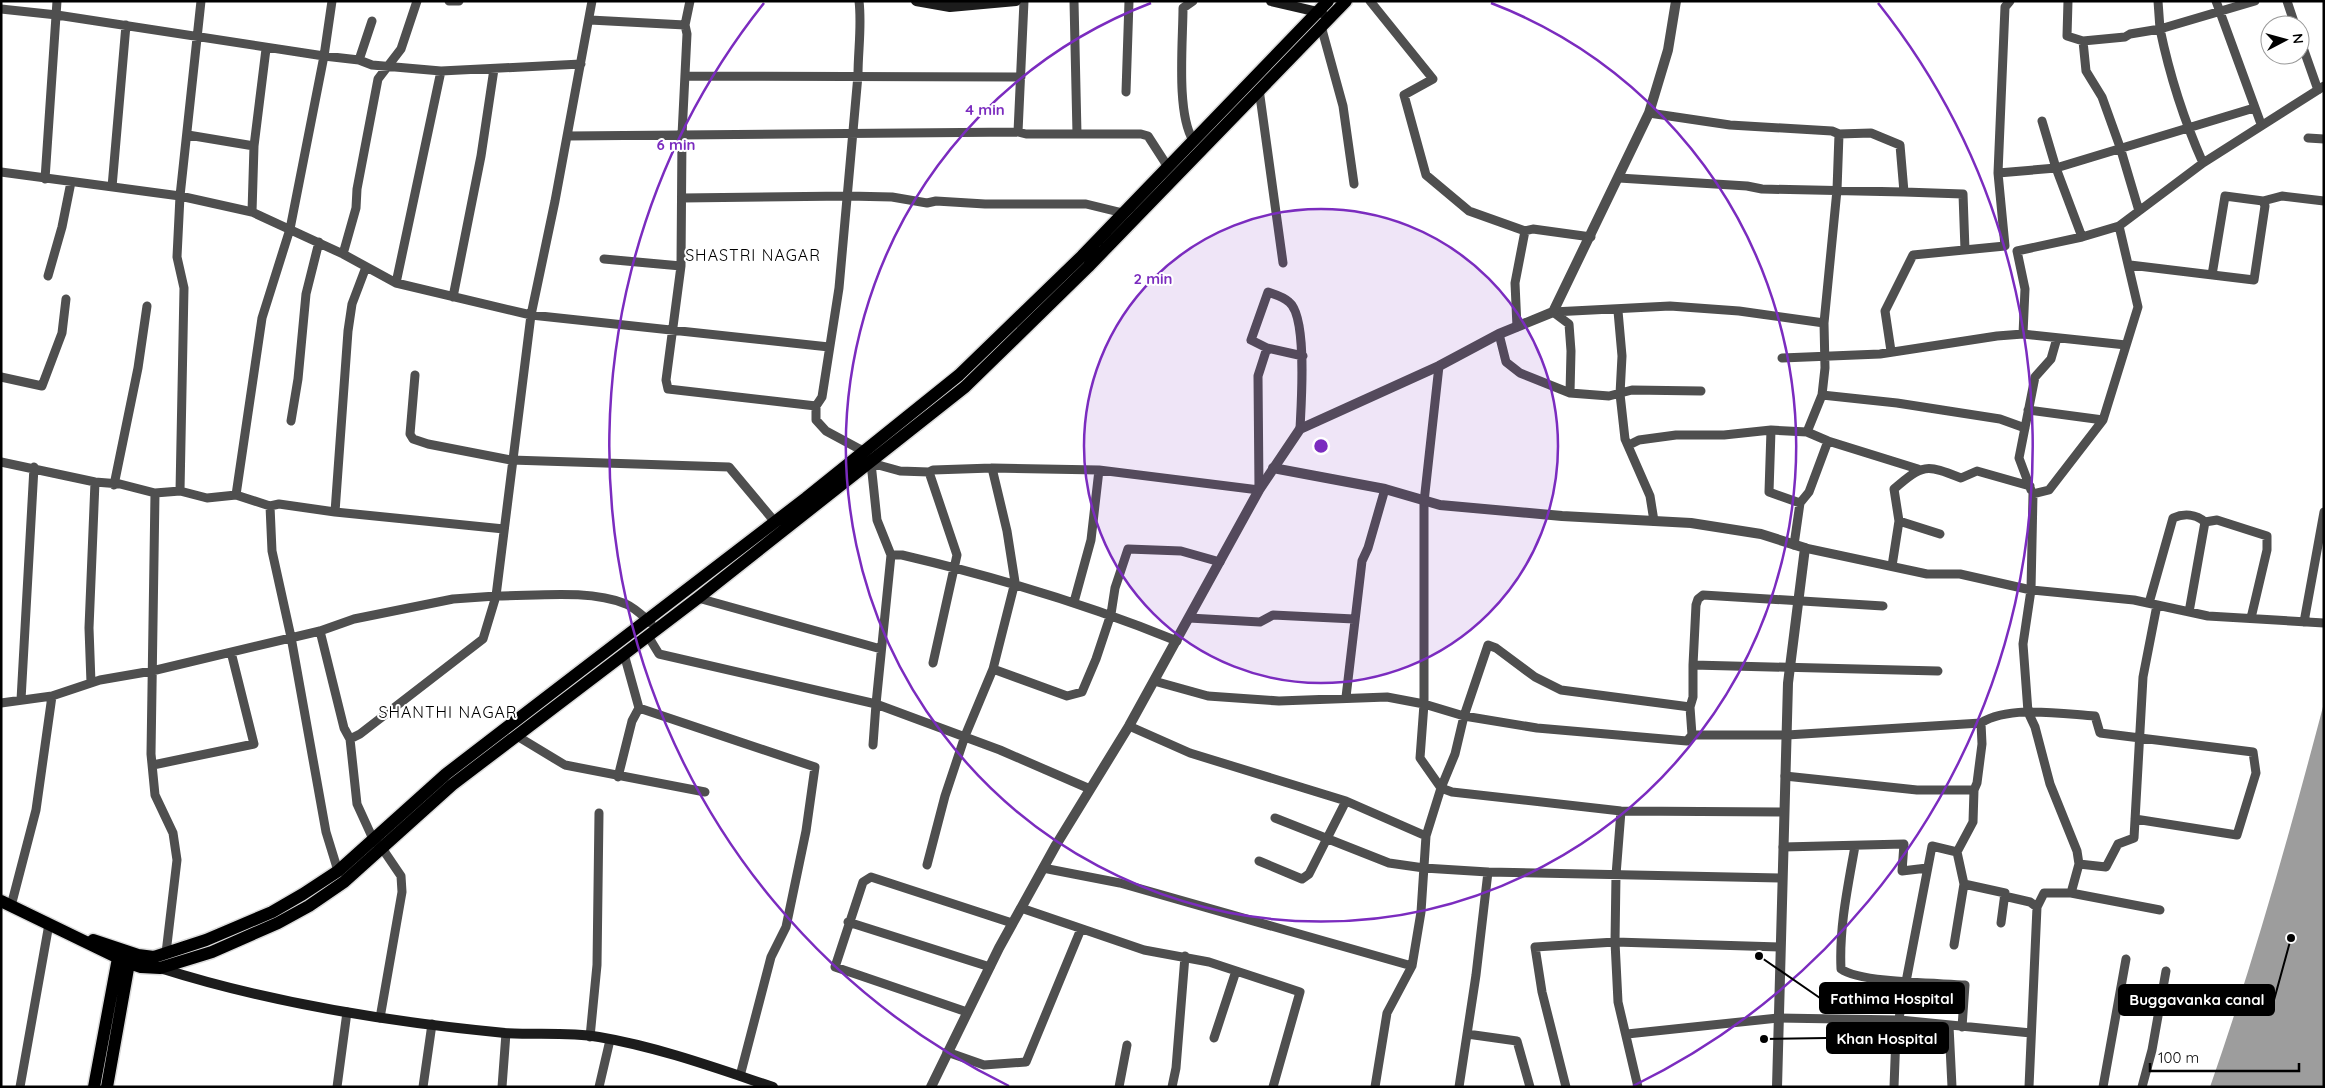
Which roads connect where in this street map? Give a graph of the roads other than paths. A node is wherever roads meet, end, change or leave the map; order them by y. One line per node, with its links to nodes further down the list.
1 (57, 1): 30 (street)
2 (202, 1): 38 (street)
3 (328, 1): 26 (street)
4 (417, 1): 45 (street)
5 (449, 1): 6 (street)
6 (459, 1)
7 (592, 1): 33 (street)
8 (690, 1): 36 (street)
9 (859, 1): 48 (street)
10 (916, 1): 27 (main road)
11 (1016, 1): 27 (main road)
12 (1024, 1): 50 (street)
13 (1074, 1): 61 (street)
14 (1128, 1): 53 (street)
15 (1193, 1): 68 (street)
16 (1271, 1): 32 (main road)
17 (1328, 1): 32 (main road)
18 (1346, 1): 32 (main road)
19 (1370, 1): 93 (street)
20 (1676, 1): 55 (street)
21 (2010, 1): 75 (street)
22 (2068, 1): 39 (street)
23 (2158, 1): 37 (street)
24 (2255, 1): 28 (street)
25 (2287, 1): 31 (street)
26 (332, 2): 41 (street)
27 (950, 4)
28 (2218, 6): 37 (street); 54 (street)
29 (1, 9): 30 (street)
30 (57, 15): 35 (street); 77 (street)
31 (2292, 15)
32 (1323, 18): 52 (main road); 68 (main road); 79 (street)
33 (590, 20): 36 (street); 44 (street)
34 (372, 21): 42 (street)
35 (126, 25): 38 (street); 80 (street)
36 (685, 25): 49 (street)
37 (2160, 29): 39 (street); 58 (street)
38 (196, 36): 40 (street); 63 (street)
39 (2083, 41): 70 (street)
40 (266, 48): 41 (street); 69 (street)
41 (324, 56): 42 (street); 92 (street)
42 (359, 60): 45 (street)
43 (2310, 62): 51 (street)
44 (581, 64): 46 (street); 65 (street)
45 (387, 67): 47 (street); 100 (street)
46 (494, 69): 47 (street); 109 (street)
47 (441, 71): 108 (street)
48 (858, 75): 49 (street); 50 (street); 60 (street)
49 (686, 76): 64 (street)
50 (1021, 77): 59 (street)
51 (2321, 88): 57 (street)
52 (1259, 89): 102 (street); 145 (main road)
53 (1126, 92)
54 (2254, 108): 57 (street); 58 (street)
55 (1650, 113): 62 (street); 76 (street)
56 (2042, 121): 73 (street)
57 (2261, 124): 71 (street)
58 (2187, 127): 70 (street); 71 (street)
59 (1018, 132): 60 (street); 61 (street)
60 (853, 133): 64 (street); 84 (street)
61 (1077, 134): 72 (street)
62 (1839, 134): 81 (street); 82 (street)
63 (188, 135): 69 (street); 83 (street)
64 (682, 135): 65 (street); 85 (street)
65 (568, 136): 114 (street)
66 (2308, 138): 67 (street)
67 (2324, 139)
68 (1193, 140): 72 (main road)
69 (254, 146): 89 (street)
70 (2120, 147): 73 (street); 88 (street)
71 (2203, 163): 88 (street)
72 (1168, 167): 90 (main road)
73 (2056, 168): 75 (street); 95 (street)
74 (1, 172): 77 (street)
75 (1998, 173): 97 (street)
76 (1619, 178): 81 (street); 94 (street)
77 (45, 179): 78 (street)
78 (71, 182): 80 (street); 106 (street)
79 (1354, 184)
80 (112, 186): 83 (street)
81 (1837, 190): 82 (street); 115 (street)
82 (1904, 192): 98 (street)
83 (180, 196): 89 (street); 159 (street)
84 (848, 196): 85 (street); 90 (street); 122 (street)
85 (682, 198): 104 (street)
86 (2263, 201): 87 (street); 107 (street); 107 (street)
87 (2324, 201)
88 (2139, 211): 91 (street)
89 (252, 212): 92 (street)
90 (1123, 213): 145 (main road)
91 (2120, 226): 95 (street); 103 (street)
92 (290, 229): 96 (street); 161 (street)
93 (1524, 231): 94 (street); 116 (street)
94 (1591, 237): 113 (street)
95 (2082, 237): 99 (street)
96 (319, 242): 100 (street); 138 (street)
97 (2005, 246): 98 (street); 99 (street)
98 (1965, 250): 124 (street)
99 (2016, 251): 119 (street)
100 (343, 254): 105 (street)
101 (604, 259): 104 (street)
102 (1283, 263)
103 (2130, 265): 107 (street); 121 (street)
104 (681, 266): 117 (street)
105 (366, 267): 108 (street); 165 (street)
106 (48, 276)
107 (2212, 276)
108 (396, 283): 109 (street)
109 (454, 297): 114 (street)
110 (66, 299): 130 (street)
111 (146, 306): 155 (street)
112 (1618, 311): 113 (street); 115 (street); 133 (street)
113 (1553, 312): 116 (street); 132 (street)
114 (530, 315): 117 (street); 146 (street)
115 (1824, 322): 126 (street)
116 (1517, 327): 118 (street)
117 (674, 331): 122 (street); 135 (street)
118 (1499, 334): 128 (street); 132 (street)
119 (2023, 334): 120 (street); 124 (street)
120 (2057, 338): 121 (street); 136 (street)
121 (2126, 345): 137 (street)
122 (829, 348): 135 (street)
123 (1267, 348): 125 (street); 125 (street); 157 (street)
124 (1890, 351): 126 (street)
125 (1303, 356): 140 (street)
126 (1823, 356): 127 (street); 134 (street)
127 (1782, 358)
128 (1438, 366): 140 (street); 162 (street)
129 (415, 375): 146 (street)
130 (1, 377)
131 (1701, 391): 133 (street)
132 (1570, 392): 133 (street)
133 (1620, 394): 144 (street)
134 (1822, 395): 139 (street); 142 (street)
135 (816, 406): 145 (street)
136 (2028, 410): 137 (street); 139 (street)
137 (2103, 420): 158 (street)
138 (291, 421)
139 (2025, 428): 158 (street)
140 (1300, 429): 150 (street)
141 (1771, 430): 142 (street); 144 (street); 163 (street)
142 (1807, 432): 143 (street)
143 (1828, 441): 151 (street); 163 (street)
144 (1630, 445): 167 (street)
145 (868, 457): 153 (street); 169 (main road); 175 (street); 182 (main road)
146 (513, 460): 169 (street); 171 (street)
147 (1, 462): 148 (street)
148 (34, 467): 154 (street); 211 (street)
149 (992, 468): 152 (street); 153 (street); 179 (street)
150 (1273, 468): 156 (street); 157 (street)
151 (1918, 469): 158 (street); 168 (street)
152 (1099, 470): 157 (street); 184 (street)
153 (929, 472): 178 (street)
154 (95, 482): 155 (street); 208 (street)
155 (114, 485): 160 (street)
156 (1385, 489): 162 (street); 191 (street)
157 (1258, 490): 176 (street)
158 (2031, 490): 180 (street)
159 (180, 491): 160 (street); 161 (street)
160 (155, 493): 205 (street)
161 (236, 495): 164 (street)
162 (1424, 502): 167 (street); 214 (street)
163 (1800, 503): 173 (street)
164 (270, 506): 165 (street); 196 (street)
165 (336, 512): 171 (street)
166 (2324, 512): 192 (street)
167 (1654, 521): 173 (street)
168 (1899, 521): 172 (street); 177 (street)
169 (775, 522): 194 (main road)
170 (2205, 522): 185 (street); 187 (street); 190 (street)
171 (504, 529): 181 (street)
172 (1940, 534)
173 (1794, 545): 174 (street)
174 (1805, 548): 177 (street); 183 (street)
175 (891, 555): 178 (street); 198 (street)
176 (1220, 562): 188 (street); 189 (street)
177 (1892, 566): 180 (street)
178 (955, 567): 179 (street); 201 (street)
179 (1015, 582): 184 (street); 204 (street)
180 (2031, 590): 185 (street); 217 (street)
181 (496, 596): 194 (street); 195 (street); 226 (street)
182 (698, 598): 194 (main road); 198 (street)
183 (1798, 601): 186 (street); 202 (street); 203 (street)
184 (1074, 602): 188 (street)
185 (2153, 604): 187 (street); 225 (street)
186 (1883, 606)
187 (2189, 612): 190 (street)
188 (1111, 614): 197 (street); 204 (street)
189 (1189, 618): 191 (street); 197 (street)
190 (2252, 618): 192 (street)
191 (1354, 619): 210 (street)
192 (2304, 622): 193 (street)
193 (2324, 623)
194 (651, 629): 200 (main road); 213 (street); 243 (main road)
195 (320, 630): 196 (street); 226 (street)
196 (291, 638): 199 (street); 253 (street)
197 (1177, 641): 207 (street)
198 (881, 649): 213 (street)
199 (231, 652): 205 (street); 228 (street)
200 (624, 654): 216 (street); 223 (main road)
201 (933, 663)
202 (1693, 665): 203 (street); 215 (street)
203 (1790, 666): 206 (street); 221 (street)
204 (993, 669): 224 (street)
205 (152, 670): 208 (street); 228 (street)
206 (1938, 671)
207 (1154, 681): 210 (street); 220 (street)
208 (91, 683): 209 (street)
209 (52, 696): 211 (street); 260 (street)
210 (1346, 697): 214 (street)
211 (21, 700): 212 (street)
212 (1, 703)
213 (876, 704): 224 (street); 227 (street)
214 (1424, 704): 218 (street); 231 (street)
215 (1690, 707): 218 (street); 222 (street)
216 (639, 708): 230 (street); 299 (street)
217 (2028, 712): 219 (street); 225 (street); 248 (street)
218 (1464, 716): 222 (street); 231 (street)
219 (1981, 722): 221 (street); 233 (street)
220 (1128, 726): 232 (street); 235 (street)
221 (1786, 734): 222 (street); 229 (street)
222 (1692, 735)
223 (517, 736): 230 (street); 243 (main road)
224 (965, 736): 232 (street); 249 (street)
225 (2140, 737): 240 (street); 240 (street)
226 (350, 739): 243 (street)
227 (873, 745)
228 (153, 765): 272 (street)
229 (1785, 776): 233 (street); 237 (street)
230 (618, 777): 234 (street)
231 (1441, 788): 236 (street); 241 (street)
232 (1090, 789): 250 (street)
233 (1974, 790): 246 (street)
234 (705, 792)
235 (1346, 801): 241 (street); 242 (street)
236 (1621, 811): 237 (street); 255 (street)
237 (1784, 812): 245 (street)
238 (599, 814): 294 (street)
239 (1275, 818): 242 (street)
240 (2135, 819): 248 (street)
241 (1426, 836): 251 (street)
242 (1325, 839): 247 (street); 251 (street)
243 (378, 843): 253 (main road); 278 (main road); 284 (street)
244 (1855, 846): 245 (street); 252 (street); 281 (street)
245 (1783, 847): 256 (street)
246 (1957, 852): 252 (street); 257 (street)
247 (1259, 861)
248 (2079, 864): 258 (street)
249 (927, 865)
250 (1043, 868): 262 (street); 276 (street)
251 (1424, 868): 254 (street); 276 (street)
252 (1927, 868): 281 (street)
253 (338, 870): 272 (main road)
254 (1488, 872): 255 (street); 292 (street)
255 (1616, 875): 256 (street); 269 (street)
256 (1782, 878): 271 (street)
257 (1964, 884): 259 (street); 270 (street)
258 (2071, 893): 261 (street); 263 (street)
259 (2004, 896): 261 (street); 266 (street)
260 (6, 904): 267 (main road)
261 (2037, 906): 291 (street)
262 (1021, 908): 265 (street); 268 (street)
263 (2160, 910)
264 (848, 922): 265 (street); 277 (street); 283 (street)
265 (1012, 923): 277 (street)
266 (2001, 923)
267 (49, 924): 272 (main road); 275 (main road); 300 (street)
268 (1081, 929): 273 (street); 298 (street)
269 (1615, 942): 271 (street); 293 (street); 315 (street)
270 (1954, 945)
271 (1780, 947): 285 (street)
272 (166, 953)
273 (1185, 956): 279 (street); 310 (street)
274 (2126, 959): 321 (street)
275 (123, 961): 278 (main road); 301 (main road); 302 (main road)
276 (1412, 966): 312 (street)
277 (990, 967): 283 (street)
278 (160, 968): 282 (main road)
279 (1236, 971): 295 (street); 311 (street)
280 (2166, 971): 322 (street)
281 (1906, 982): 286 (street); 289 (street)
282 (347, 1012): 284 (main road); 303 (street)
283 (967, 1012): 298 (street)
284 (380, 1018): 287 (main road)
285 (1778, 1018): 286 (street); 293 (street); 317 (street)
286 (1900, 1020): 288 (street); 318 (street)
287 (432, 1024): 290 (main road); 304 (street)
288 (1949, 1026): 289 (street); 319 (street)
289 (1962, 1027): 291 (street)
290 (506, 1033): 294 (main road); 305 (street)
291 (2032, 1033): 320 (street)
292 (1467, 1034): 313 (street); 314 (street)
293 (1627, 1034): 316 (street)
294 (590, 1037): 296 (main road)
295 (1214, 1038)
296 (610, 1040): 299 (main road); 306 (street)
297 (1127, 1045): 309 (street)
298 (948, 1052): 308 (street)
299 (740, 1076): 307 (main road)
300 (20, 1087)
301 (94, 1087)
302 (107, 1087)
303 (336, 1087)
304 (423, 1087)
305 (502, 1087)
306 (599, 1087)
307 (774, 1087)
308 (931, 1087)
309 (1119, 1087)
310 (1172, 1087)
311 (1273, 1087)
312 (1375, 1087)
313 (1459, 1087)
314 (1530, 1087)
315 (1566, 1087)
316 (1638, 1087)
317 (1777, 1087)
318 (1894, 1087)
319 (1952, 1087)
320 (2029, 1087)
321 (2103, 1087)
322 (2142, 1087)

